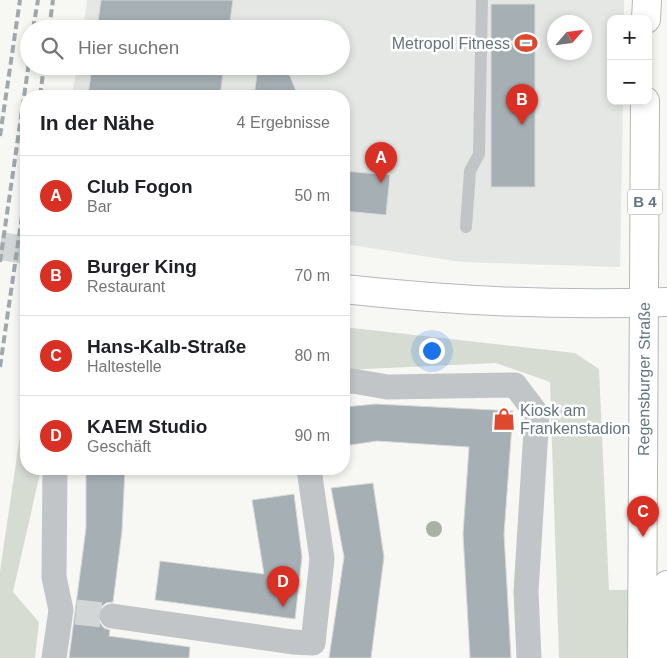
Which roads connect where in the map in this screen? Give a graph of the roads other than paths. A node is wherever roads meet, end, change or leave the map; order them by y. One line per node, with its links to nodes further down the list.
1 (482, 0): 5 (lane)
2 (647, 0): 3 (main road)
3 (646, 15)
4 (645, 105): 7 (main road, Regensburger Straße / B 4)
5 (466, 227)
6 (350, 290): 7 (main road)
7 (656, 303): 15 (main road, Regensburger Straße / B 4)
8 (350, 381): 14 (street)
9 (55, 475): 13 (street)
10 (310, 475): 12 (street)
11 (667, 585): 16 (main road)
12 (112, 616)
13 (54, 658)
14 (529, 658)
15 (642, 658)
16 (662, 658)

